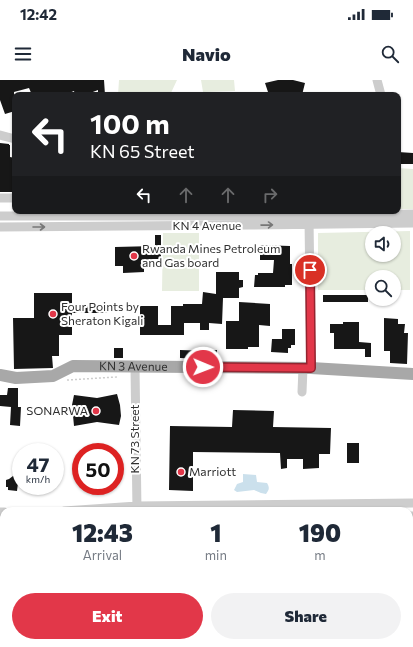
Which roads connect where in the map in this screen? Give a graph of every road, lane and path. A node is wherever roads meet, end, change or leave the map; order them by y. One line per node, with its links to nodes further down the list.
1 (377, 80): 2 (street)
2 (380, 92)
3 (0, 135): 4 (street)
4 (12, 138)
5 (0, 198): 6 (street)
6 (12, 198)
7 (371, 214): 12 (street, KN 4 Avenue)
8 (401, 214): 9 (street, KN 4 Avenue)
9 (413, 214)
10 (0, 216): 11 (street, KN 4 Avenue)
11 (248, 216): 12 (street, KN 4 Avenue); 14 (street)
12 (309, 220): 13 (street, KN 4 Avenue); 14 (street, KN 4 Avenue, one-way to 12); 17 (street)
13 (413, 223)
14 (248, 226): 15 (street, KN 4 Avenue, one-way to 14)
15 (0, 227)
16 (135, 367): 17 (main road, KN 3 Avenue); 19 (main road, KN 3 Avenue); 22 (street, KN 73 Street)
17 (307, 368): 18 (main road, KN 3 Avenue); 20 (street)
18 (413, 374)
19 (0, 375)
20 (302, 392)
21 (413, 503): 23 (street)
22 (137, 507)
23 (192, 507)

